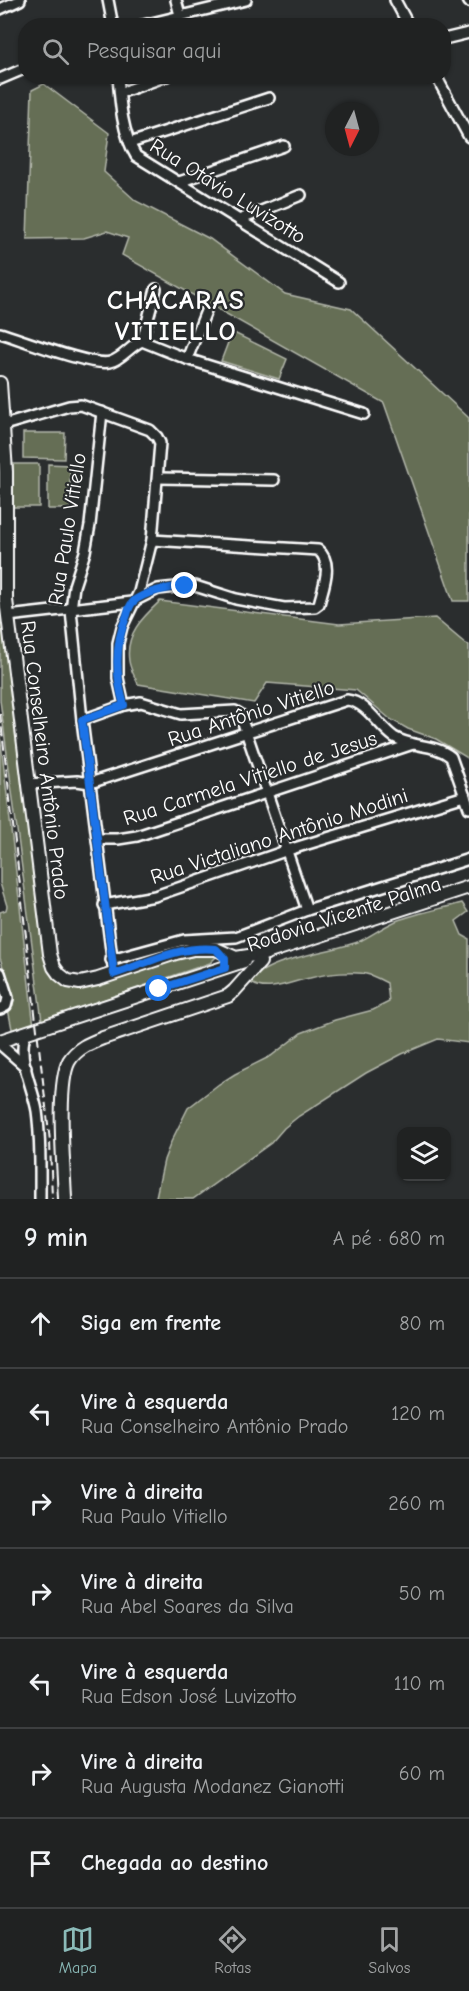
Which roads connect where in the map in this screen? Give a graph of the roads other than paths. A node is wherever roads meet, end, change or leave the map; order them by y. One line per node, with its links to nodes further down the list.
1 (20, 0): 6 (street)
2 (108, 0): 8 (street)
3 (176, 0): 7 (street)
4 (244, 0): 7 (street)
5 (395, 0): 10 (street)
6 (0, 9)
7 (180, 15): 9 (street)
8 (111, 18)
9 (169, 18)
10 (405, 18)
11 (469, 33): 12 (street)
12 (451, 37)
13 (18, 71): 14 (street)
14 (0, 79)
15 (119, 84): 18 (street, Rua Otávio Luvizotto)
16 (145, 84): 18 (street)
17 (440, 84): 20 (street)
18 (120, 93): 21 (street, Rua Otávio Luvizotto)
19 (269, 98): 21 (street)
20 (469, 137)
21 (130, 143): 23 (street, Rua Otávio Luvizotto)
22 (284, 146): 23 (street)
23 (179, 182): 25 (street, Rua Otávio Luvizotto)
24 (301, 195): 25 (street)
25 (239, 220): 26 (street, Rua Otávio Luvizotto)
26 (339, 282)
27 (156, 289): 30 (street)
28 (206, 311): 31 (street)
29 (0, 333): 30 (street)
30 (142, 341): 31 (street)
31 (187, 358): 34 (street)
32 (0, 383): 35 (main road, Rua Conselheiro Antônio Prado)
33 (102, 412): 35 (street); 36 (street); 40 (street, Rua Paulo Vitiello)
34 (364, 414)
35 (4, 425): 41 (main road, Rua Conselheiro Antônio Prado)
36 (158, 478): 37 (street); 38 (street)
37 (274, 480)
38 (152, 540): 39 (street); 39 (street)
39 (132, 602): 40 (street); 42 (street)
40 (71, 610): 41 (street); 43 (street, Rua Paulo Vitiello)
41 (8, 616): 47 (main road, Rua Conselheiro Antônio Prado)
42 (124, 705): 43 (street); 44 (street)
43 (82, 720): 46 (street, Rua Paulo Vitiello)
44 (248, 733): 45 (street, Rua Antônio Vitiello); 46 (street, Rua Antônio Vitiello); 48 (street)
45 (413, 744): 48 (street, Rua Carmela Vitiello de Jesus); 49 (street, Rua Antônio Vitiello)
46 (90, 783): 47 (street, Rua Antônio Vitiello); 51 (street, Rua Paulo Vitiello)
47 (28, 784): 63 (main road, Rua Conselheiro Antônio Prado)
48 (268, 792): 51 (street, Rua Carmela Vitiello de Jesus); 52 (street)
49 (465, 796): 50 (street, Rua Antônio Vitiello); 52 (street, Rua Victaliano Antônio Modini)
50 (469, 808)
51 (97, 839): 56 (street, Rua Paulo Vitiello)
52 (288, 850): 56 (street, Rua Victaliano Antônio Modini); 57 (street)
53 (469, 859): 57 (street)
54 (469, 887): 59 (main road, Rodovia Vicente Palma)
55 (469, 894): 59 (main road, Rodovia Vicente Palma)
56 (104, 905): 60 (street, Rua Paulo Vitiello)
57 (307, 910): 60 (street)
58 (216, 949): 59 (main road, Rua Conselheiro Antônio Prado); 61 (main road); 63 (main road, Rua Conselheiro Antônio Prado)
59 (263, 957): 61 (main road, Rodovia Vicente Palma); 64 (main road)
60 (111, 960): 63 (street, Rua Paulo Vitiello)
61 (227, 970): 64 (main road); 66 (main road, Rodovia Vicente Palma)
62 (0, 973): 65 (street)
63 (114, 974)
64 (237, 987): 70 (main road)
65 (0, 1009)
66 (27, 1035): 67 (main road, Rodovia Vicente Palma); 68 (street)
67 (3, 1043): 68 (street)
68 (27, 1069): 69 (street)
69 (40, 1199)
70 (65, 1199)

